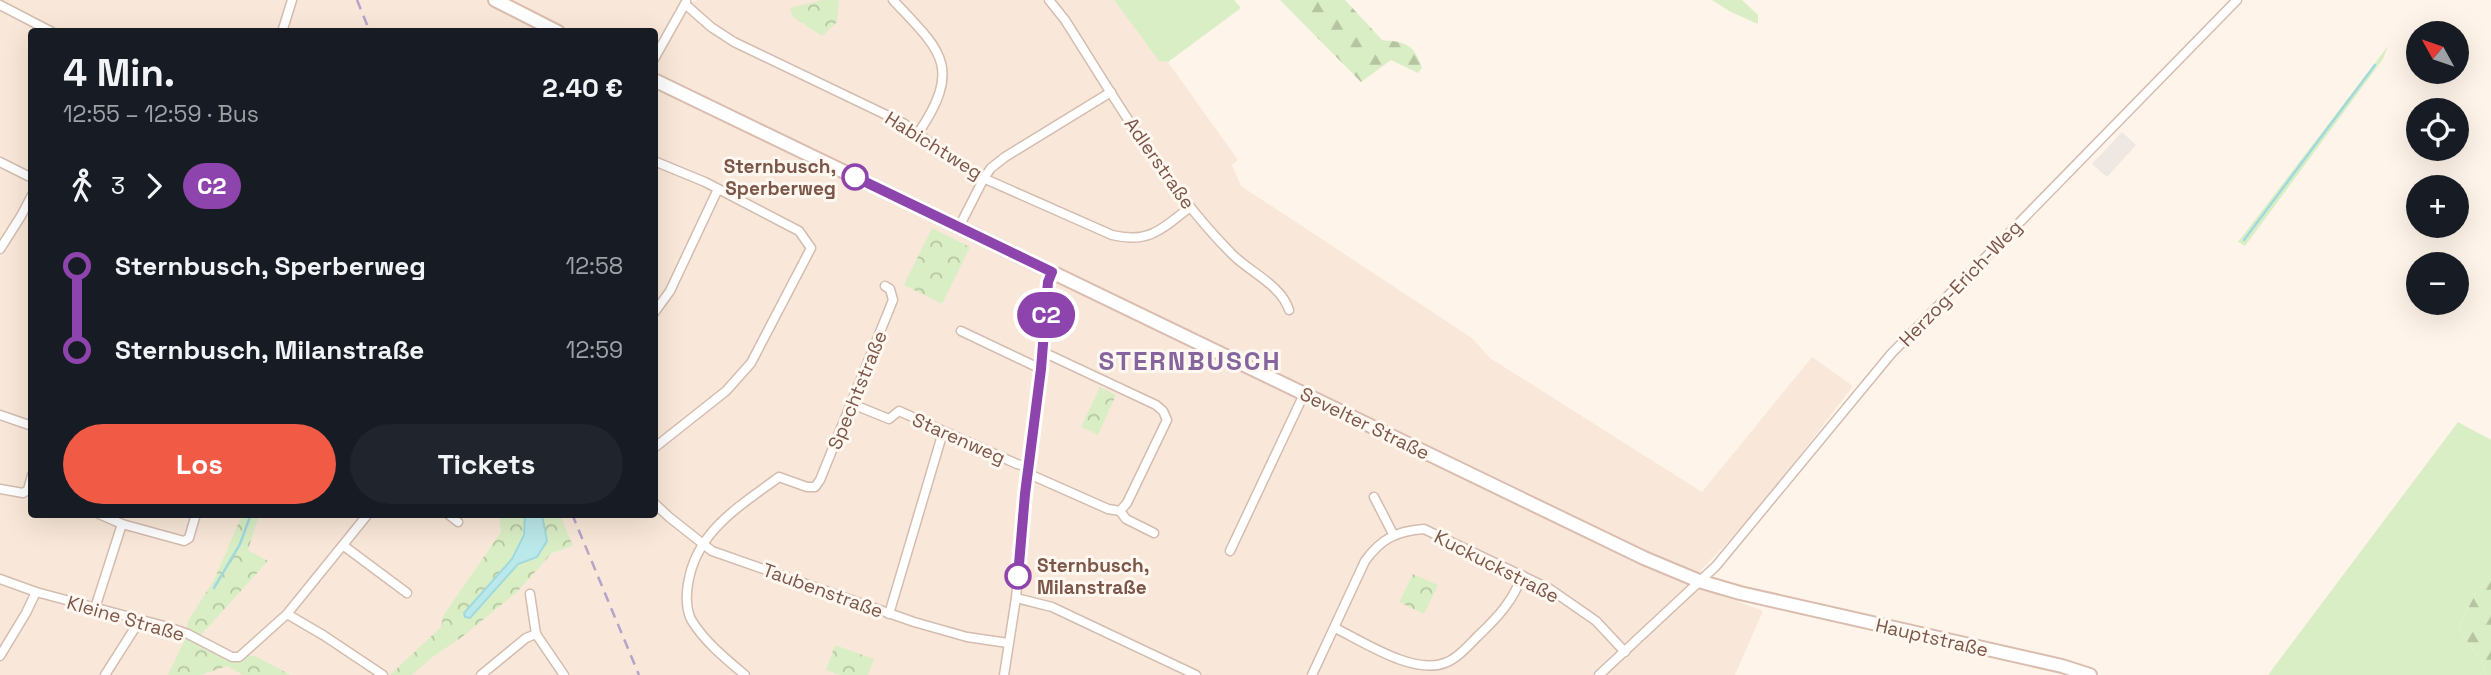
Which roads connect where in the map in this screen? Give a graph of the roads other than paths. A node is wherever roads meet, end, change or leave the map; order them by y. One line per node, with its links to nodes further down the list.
1 (292, 0): 9 (street)
2 (496, 0): 10 (street)
3 (893, 0): 14 (street)
4 (1049, 0): 13 (street, Adlerstraße)
5 (2237, 0): 56 (street, Herzog-Erich-Weg)
6 (687, 2): 11 (street); 14 (street, Habichtweg)
7 (0, 5): 8 (street)
8 (44, 28)
9 (283, 28)
10 (550, 28)
11 (658, 52)
12 (658, 82): 22 (street, Sevelter Straße)
13 (1111, 92): 18 (street); 21 (street, Adlerstraße)
14 (919, 132): 18 (street, Habichtweg)
15 (0, 162): 17 (street)
16 (658, 163): 19 (street)
17 (28, 176)
18 (984, 178): 21 (street, Habichtweg); 22 (street)
19 (718, 190): 26 (street); 36 (street)
20 (28, 203): 23 (street)
21 (1189, 207): 27 (street, Adlerstraße)
22 (959, 227): 24 (street, Sevelter Straße)
23 (0, 249)
24 (1052, 272): 29 (street); 31 (street, Sevelter Straße)
25 (885, 286): 32 (street, Spechtstraße)
26 (658, 307)
27 (1289, 310)
28 (961, 331): 30 (street)
29 (1043, 352): 30 (street); 42 (street)
30 (1041, 369): 37 (street)
31 (1304, 394): 53 (street); 56 (street, Sevelter Straße)
32 (852, 404): 35 (street, Starenweg); 51 (street, Spechtstraße)
33 (0, 415): 34 (street)
34 (28, 425)
35 (943, 432): 37 (street, Starenweg); 64 (street)
36 (658, 445)
37 (1030, 471): 42 (street, Starenweg); 60 (street)
38 (28, 488): 39 (street)
39 (0, 489)
40 (1374, 497): 50 (street)
41 (658, 506): 51 (street, Taubenstraße)
42 (1120, 511): 49 (street, Starenweg)
43 (108, 518): 48 (street)
44 (195, 518): 48 (street)
45 (365, 518): 52 (street)
46 (453, 518): 47 (street)
47 (458, 522)
48 (121, 524): 62 (street)
49 (1154, 533)
50 (1394, 534): 54 (street, Kuckuckstraße); 66 (street)
51 (702, 544): 64 (street, Taubenstraße); 75 (street)
52 (344, 546): 58 (street); 63 (street)
53 (1230, 551)
54 (1522, 575): 66 (street); 69 (street, Kuckuckstraße)
55 (0, 579): 57 (street, Kleine Straße)
56 (1699, 581): 61 (street, Sevelter Straße); 69 (street, Herzog-Erich-Weg)
57 (36, 592): 62 (street, Kleine Straße); 70 (street)
58 (407, 593)
59 (530, 594): 67 (street)
60 (1016, 598): 68 (street); 77 (street)
61 (1773, 601): 80 (street, Hauptstraße)
62 (95, 608): 65 (street, Kleine Straße)
63 (287, 614): 65 (street, Kleine Straße); 72 (street)
64 (889, 614): 68 (street, Taubenstraße)
65 (140, 620): 71 (street)
66 (1335, 628): 78 (street)
67 (536, 635): 73 (street); 74 (street)
68 (1008, 643): 76 (street)
69 (1625, 652): 79 (street, Herzog-Erich-Weg)
70 (0, 656)
71 (105, 675)
72 (383, 675)
73 (481, 675)
74 (564, 675)
75 (745, 675)
76 (1004, 675)
77 (1196, 675)
78 (1312, 675)
79 (1599, 675)
80 (2090, 675)

